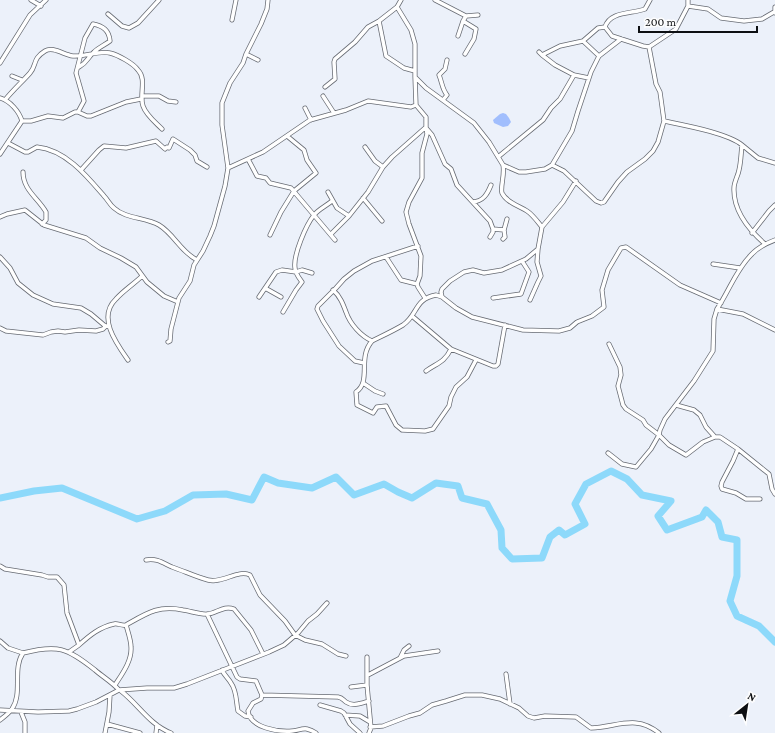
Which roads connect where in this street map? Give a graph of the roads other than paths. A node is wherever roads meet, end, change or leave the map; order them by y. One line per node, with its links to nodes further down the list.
1 (31, 0): 10 (street)
2 (46, 0): 10 (street)
3 (159, 0): 15 (street)
4 (236, 0): 18 (street)
5 (268, 0): 26 (street)
6 (400, 0): 12 (street)
7 (435, 0): 17 (street)
8 (650, 0): 21 (street)
9 (688, 0): 11 (street)
10 (41, 6): 33 (street)
11 (688, 6): 14 (street); 25 (street)
12 (397, 7): 19 (street); 35 (street)
13 (775, 7): 14 (street)
14 (775, 12)
15 (108, 14)
16 (478, 15): 17 (street)
17 (466, 16): 20 (street)
18 (232, 20)
19 (379, 21): 35 (street); 41 (street)
20 (463, 21): 22 (street); 27 (street)
21 (605, 27): 23 (street); 24 (street)
22 (458, 36)
23 (621, 39): 25 (street); 30 (street)
24 (583, 41): 30 (street); 36 (street)
25 (649, 46): 54 (street)
26 (246, 54): 31 (street); 69 (street)
27 (465, 54)
28 (79, 56): 29 (street); 29 (street); 34 (street); 40 (street)
29 (90, 56): 34 (street); 43 (street)
30 (599, 56): 39 (street)
31 (258, 60)
32 (447, 60): 46 (street)
33 (0, 63)
34 (79, 67): 50 (street)
35 (414, 71): 38 (street)
36 (574, 75): 39 (street); 62 (street)
37 (12, 76): 40 (street)
38 (415, 76): 46 (street); 48 (street)
39 (589, 78): 65 (street)
40 (22, 80): 45 (street)
41 (325, 88)
42 (323, 96): 51 (street)
43 (142, 97): 47 (street); 50 (street); 56 (street)
44 (0, 98): 45 (street)
45 (5, 100): 53 (street)
46 (442, 100): 62 (street)
47 (176, 102)
48 (416, 105): 51 (street); 55 (street)
49 (305, 108): 52 (street)
50 (78, 112): 53 (street)
51 (334, 113): 52 (street)
52 (312, 120): 57 (street)
53 (22, 121): 58 (street)
54 (664, 121): 59 (street); 72 (street)
55 (426, 127): 68 (street); 78 (street); 97 (street)
56 (162, 129)
57 (286, 136): 63 (street); 74 (street)
58 (8, 143): 61 (street); 70 (street)
59 (742, 145): 64 (street); 89 (street)
60 (365, 147): 68 (street)
61 (0, 154)
62 (498, 157): 66 (street)
63 (248, 159): 69 (street); 74 (street)
64 (775, 163)
65 (552, 164): 66 (street); 72 (street)
66 (503, 165): 86 (street)
67 (206, 167): 70 (street)
68 (383, 167): 76 (street)
69 (228, 168): 101 (street)
70 (81, 170): 101 (street)
71 (23, 172): 85 (street)
72 (576, 181): 86 (street)
73 (491, 185): 78 (street)
74 (294, 191): 80 (street); 91 (street)
75 (328, 192): 77 (street)
76 (363, 198): 81 (street); 84 (street)
77 (332, 201): 80 (street); 81 (street)
78 (472, 202): 87 (street)
79 (775, 205): 89 (street)
80 (314, 215): 90 (street); 105 (street)
81 (349, 216): 90 (street)
82 (0, 217): 85 (street)
83 (508, 219): 88 (street)
84 (382, 221)
85 (42, 224): 107 (street)
86 (542, 227): 98 (street)
87 (493, 229): 88 (street); 92 (street)
88 (504, 230): 93 (street)
89 (752, 233): 96 (street)
90 (331, 234): 94 (street)
91 (270, 235)
92 (490, 236)
93 (503, 239)
94 (335, 240)
95 (775, 240): 96 (street)
96 (765, 244): 104 (street)
97 (418, 246): 100 (street); 108 (street)
98 (538, 249): 102 (street); 116 (street)
99 (0, 257): 123 (street)
100 (386, 257): 108 (street); 110 (street)
101 (197, 260): 117 (street)
102 (522, 261): 112 (street); 115 (street)
103 (713, 264): 104 (street)
104 (740, 268): 118 (street)
105 (296, 272): 106 (street); 109 (street); 120 (street)
106 (312, 273)
107 (142, 276): 117 (street); 123 (street)
108 (417, 284): 114 (street)
109 (265, 288): 111 (street); 113 (street)
110 (333, 290): 126 (street); 132 (street)
111 (259, 297)
112 (442, 297): 114 (street); 122 (street)
113 (281, 298)
114 (425, 298): 121 (street)
115 (492, 298)
116 (530, 300)
117 (178, 302): 127 (street)
118 (721, 303): 119 (street); 122 (street)
119 (717, 309): 125 (street); 136 (street)
120 (283, 312)
121 (412, 316): 126 (street); 129 (street)
122 (505, 325): 131 (street)
123 (107, 327): 124 (street); 130 (street)
124 (0, 328)
125 (775, 330)
126 (372, 341): 132 (street)
127 (168, 342)
128 (609, 344): 137 (street)
129 (451, 349): 131 (street); 133 (street)
130 (128, 360)
131 (476, 360): 134 (street)
132 (364, 363): 134 (street)
133 (426, 371)
134 (363, 383): 135 (street)
135 (383, 394)
136 (676, 405): 137 (street); 138 (street)
137 (659, 435): 138 (street); 140 (street)
138 (715, 437): 139 (street)
139 (738, 449): 141 (street); 142 (street)
140 (608, 453)
141 (775, 494)
142 (760, 499)
143 (146, 560): 148 (street)
144 (0, 566): 150 (street)
145 (327, 603): 148 (street)
146 (207, 614): 147 (street); 155 (street); 159 (street)
147 (126, 625): 150 (street); 163 (street)
148 (295, 635): 155 (street); 156 (street)
149 (0, 641): 154 (street)
150 (79, 645): 153 (street)
151 (409, 646): 158 (street)
152 (438, 651): 158 (street)
153 (69, 652): 154 (street); 163 (street)
154 (23, 653): 173 (street)
155 (263, 654): 159 (street)
156 (346, 656)
157 (367, 657): 162 (street)
158 (400, 658): 162 (street)
159 (231, 666): 160 (street); 168 (street)
160 (222, 670): 166 (street); 176 (street)
161 (506, 674): 170 (street)
162 (368, 675): 164 (street)
163 (114, 685): 166 (street)
164 (367, 685): 165 (street); 169 (street)
165 (351, 687)
166 (120, 690): 167 (street); 180 (street)
167 (110, 694): 174 (street); 179 (street)
168 (262, 695): 169 (street); 176 (street)
169 (369, 701): 178 (street)
170 (510, 704): 181 (street); 182 (street)
171 (320, 705): 175 (street)
172 (0, 710): 173 (street)
173 (11, 710): 174 (street); 177 (street)
174 (21, 712): 185 (street)
175 (345, 715): 178 (street); 190 (street)
176 (251, 717): 189 (street)
177 (0, 720)
178 (370, 722): 181 (street)
179 (107, 724): 183 (street); 186 (street)
180 (157, 725): 184 (street); 187 (street)
181 (370, 727): 191 (street)
182 (591, 728): 192 (street); 193 (street)
183 (104, 732)
184 (169, 732): 188 (street)
185 (25, 733)
186 (140, 733)
187 (156, 733)
188 (162, 733)
189 (316, 733)
190 (360, 733)
191 (369, 733)
192 (592, 733)
193 (659, 733)

